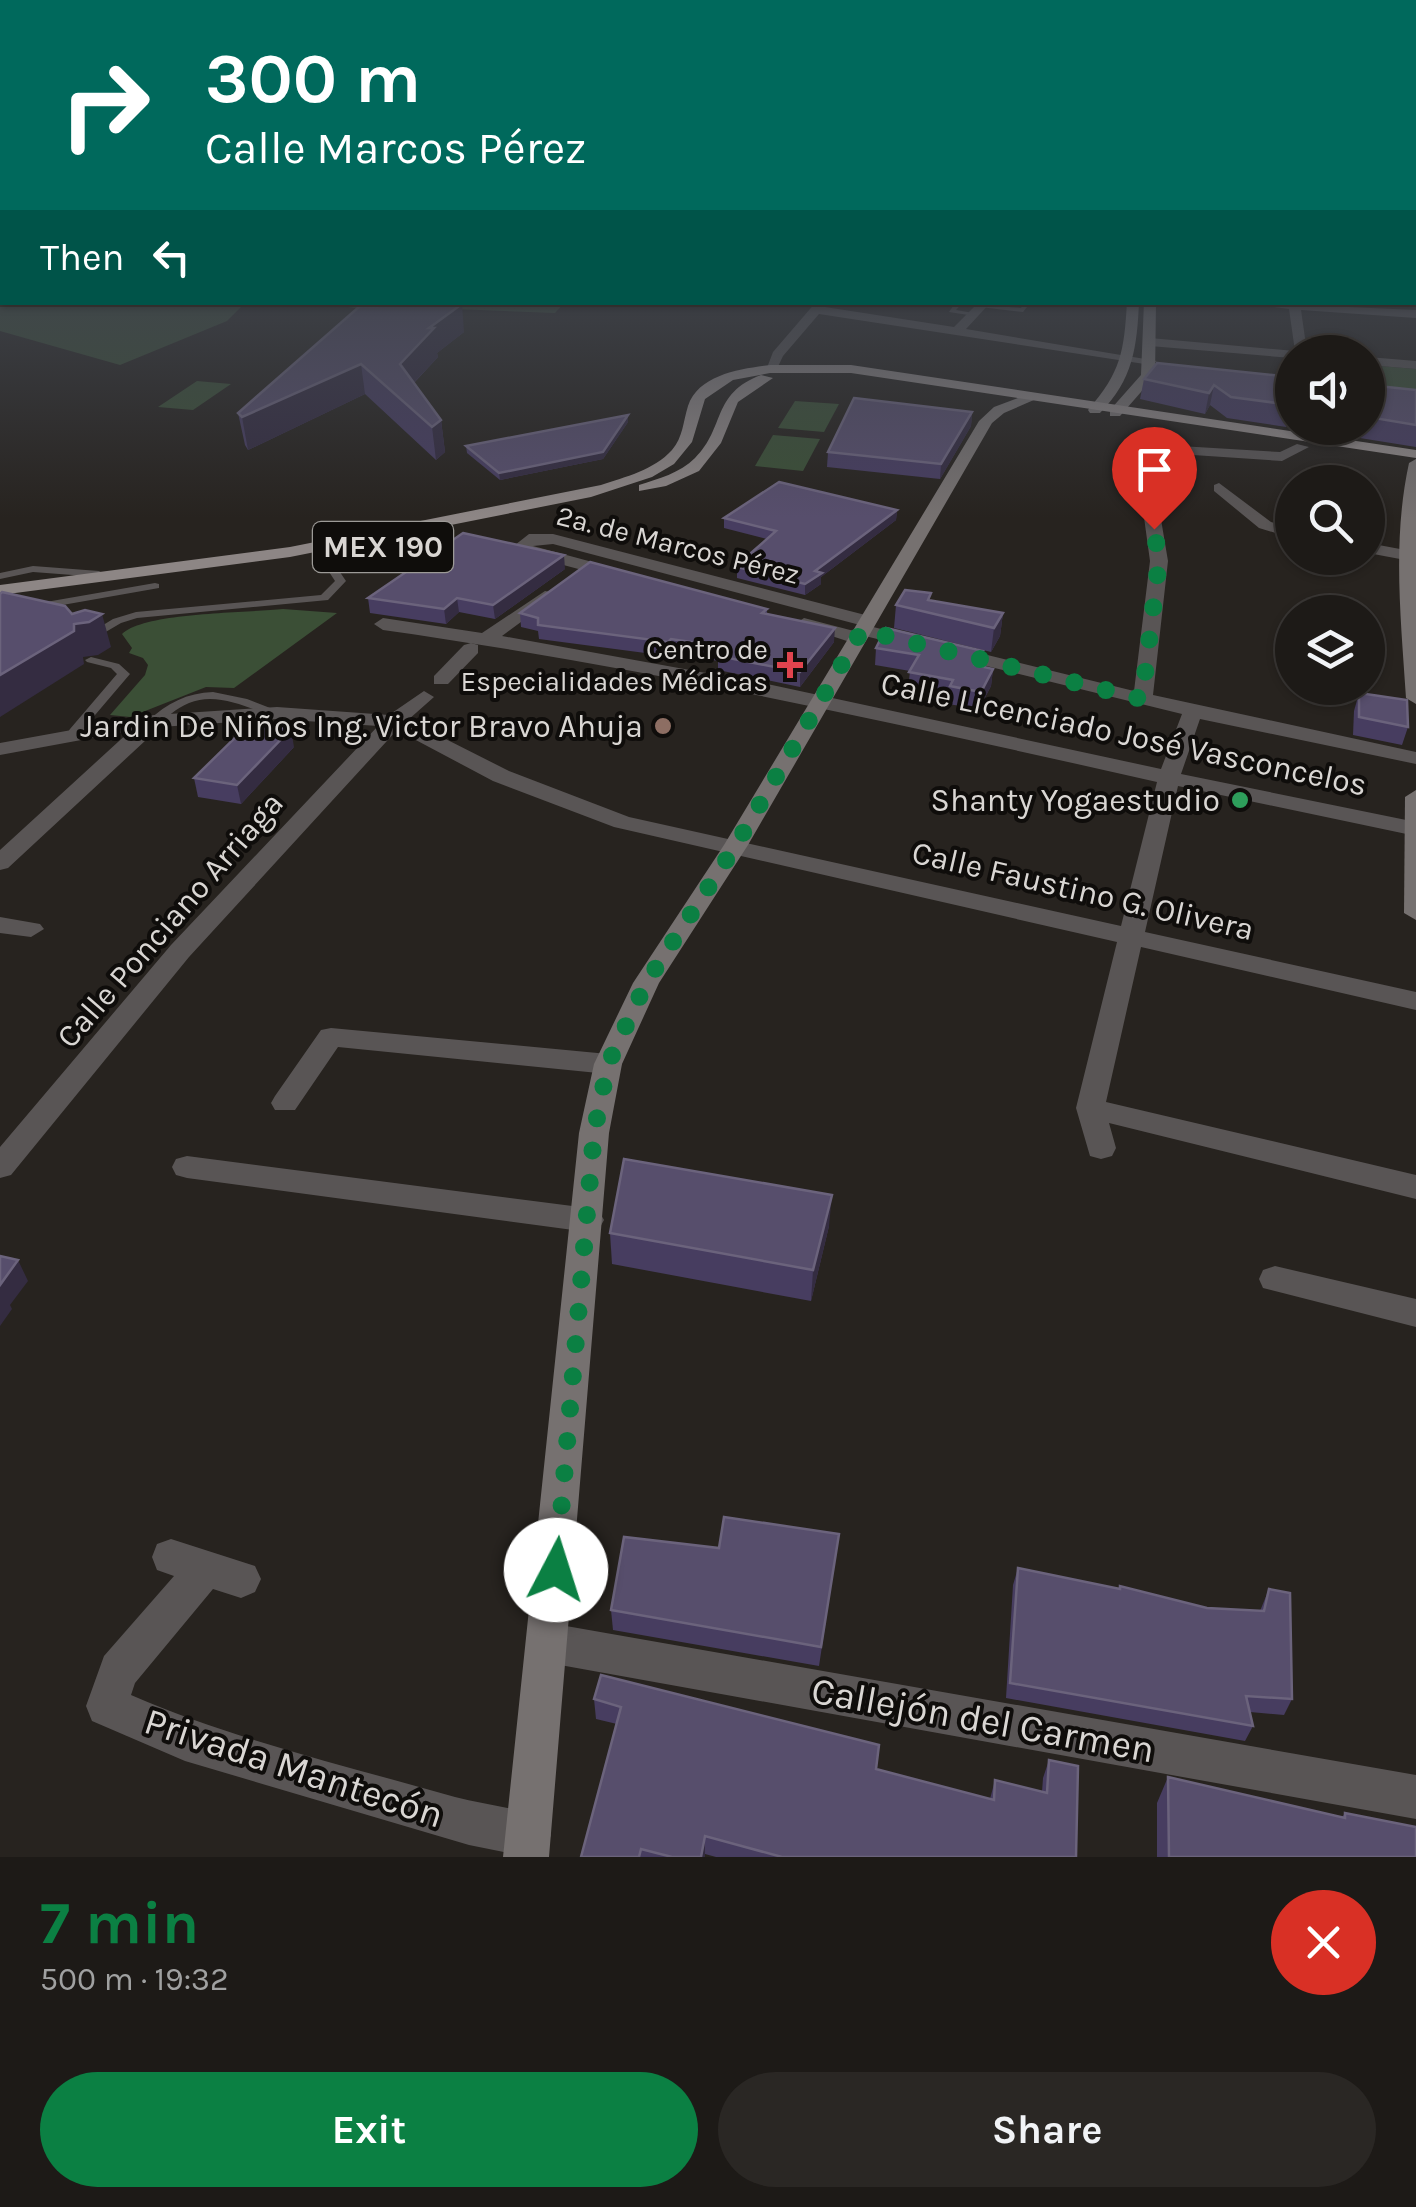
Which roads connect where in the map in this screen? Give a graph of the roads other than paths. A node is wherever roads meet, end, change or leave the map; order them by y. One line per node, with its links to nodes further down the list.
1 (789, 345): 10 (street)
2 (1026, 345): 8 (street)
3 (1129, 345): 8 (street)
4 (1150, 345): 11 (street)
5 (1181, 345): 6 (street)
6 (1275, 353)
7 (1385, 362): 9 (street)
8 (1127, 365): 11 (street); 15 (street)
9 (1416, 365)
10 (771, 367): 13 (main road, MEX 190); 14 (main road, MEX 190); 15 (main road)
11 (1149, 368): 12 (street); 15 (street)
12 (1166, 378)
13 (747, 379): 14 (main road, MEX 190); 23 (main road, MEX 190); 26 (main road, MEX 190)
14 (1030, 398): 15 (main road, MEX 190); 32 (street)
15 (1111, 405): 16 (main road, MEX 190); 17 (main road, MEX 190)
16 (1302, 447): 18 (main road, MEX 190); 37 (street)
17 (1416, 454)
18 (1416, 465): 22 (street)
19 (1219, 488): 20 (street)
20 (1275, 527)
21 (1385, 550): 22 (street)
22 (1410, 554): 36 (street)
23 (325, 558): 29 (main road, MEX 190); 33 (lane)
24 (0, 567): 25 (lane)
25 (33, 569): 26 (lane); 29 (lane)
26 (98, 574): 29 (main road, MEX 190)
27 (573, 576): 28 (street, 2a. de Marcos Pérez); 30 (street, 2a. de Marcos Pérez); 34 (street, Calle Ponciano Arriaga)
28 (717, 582): 30 (lane); 32 (street, 2a. de Marcos Pérez)
29 (3, 595)
30 (698, 596): 32 (street, 2a. de Marcos Pérez)
31 (383, 624): 34 (street, Calle Licenciado José Vasconcelos)
32 (862, 630): 37 (street); 38 (street)
33 (84, 641)
34 (480, 643): 38 (street, Calle Licenciado José Vasconcelos); 41 (street, Calle Ponciano Arriaga)
35 (91, 660): 42 (lane)
36 (1416, 698)
37 (1142, 699): 39 (street)
38 (818, 702): 45 (street, Calle Licenciado José Vasconcelos); 48 (street)
39 (1193, 711): 44 (street); 45 (street)
40 (154, 720): 41 (street); 42 (street); 49 (street)
41 (394, 721): 48 (street, Calle Faustino G. Olivera); 59 (street, Calle Ponciano Arriaga)
42 (74, 732): 43 (street)
43 (0, 748)
44 (1416, 758)
45 (1169, 778): 47 (street, Calle Licenciado José Vasconcelos); 53 (street)
46 (1416, 797): 47 (street)
47 (1414, 829): 50 (street)
48 (736, 845): 53 (street, Calle Faustino G. Olivera); 55 (street)
49 (0, 863)
50 (1416, 913)
51 (0, 925): 52 (street)
52 (31, 929)
53 (1134, 935): 54 (street, Calle Faustino G. Olivera); 57 (street)
54 (1416, 1001)
55 (608, 1064): 56 (street); 62 (street)
56 (284, 1103)
57 (1090, 1108): 58 (street); 61 (street)
58 (1101, 1148)
59 (0, 1167)
60 (186, 1167): 62 (street)
61 (1416, 1187)
62 (588, 1220): 66 (street)
63 (1275, 1279): 64 (street)
64 (1416, 1313)
65 (205, 1569): 68 (street, Privada Mantecón)
66 (549, 1643): 67 (street, Callejón del Carmen); 68 (street)
67 (1416, 1797)
68 (527, 1846)

